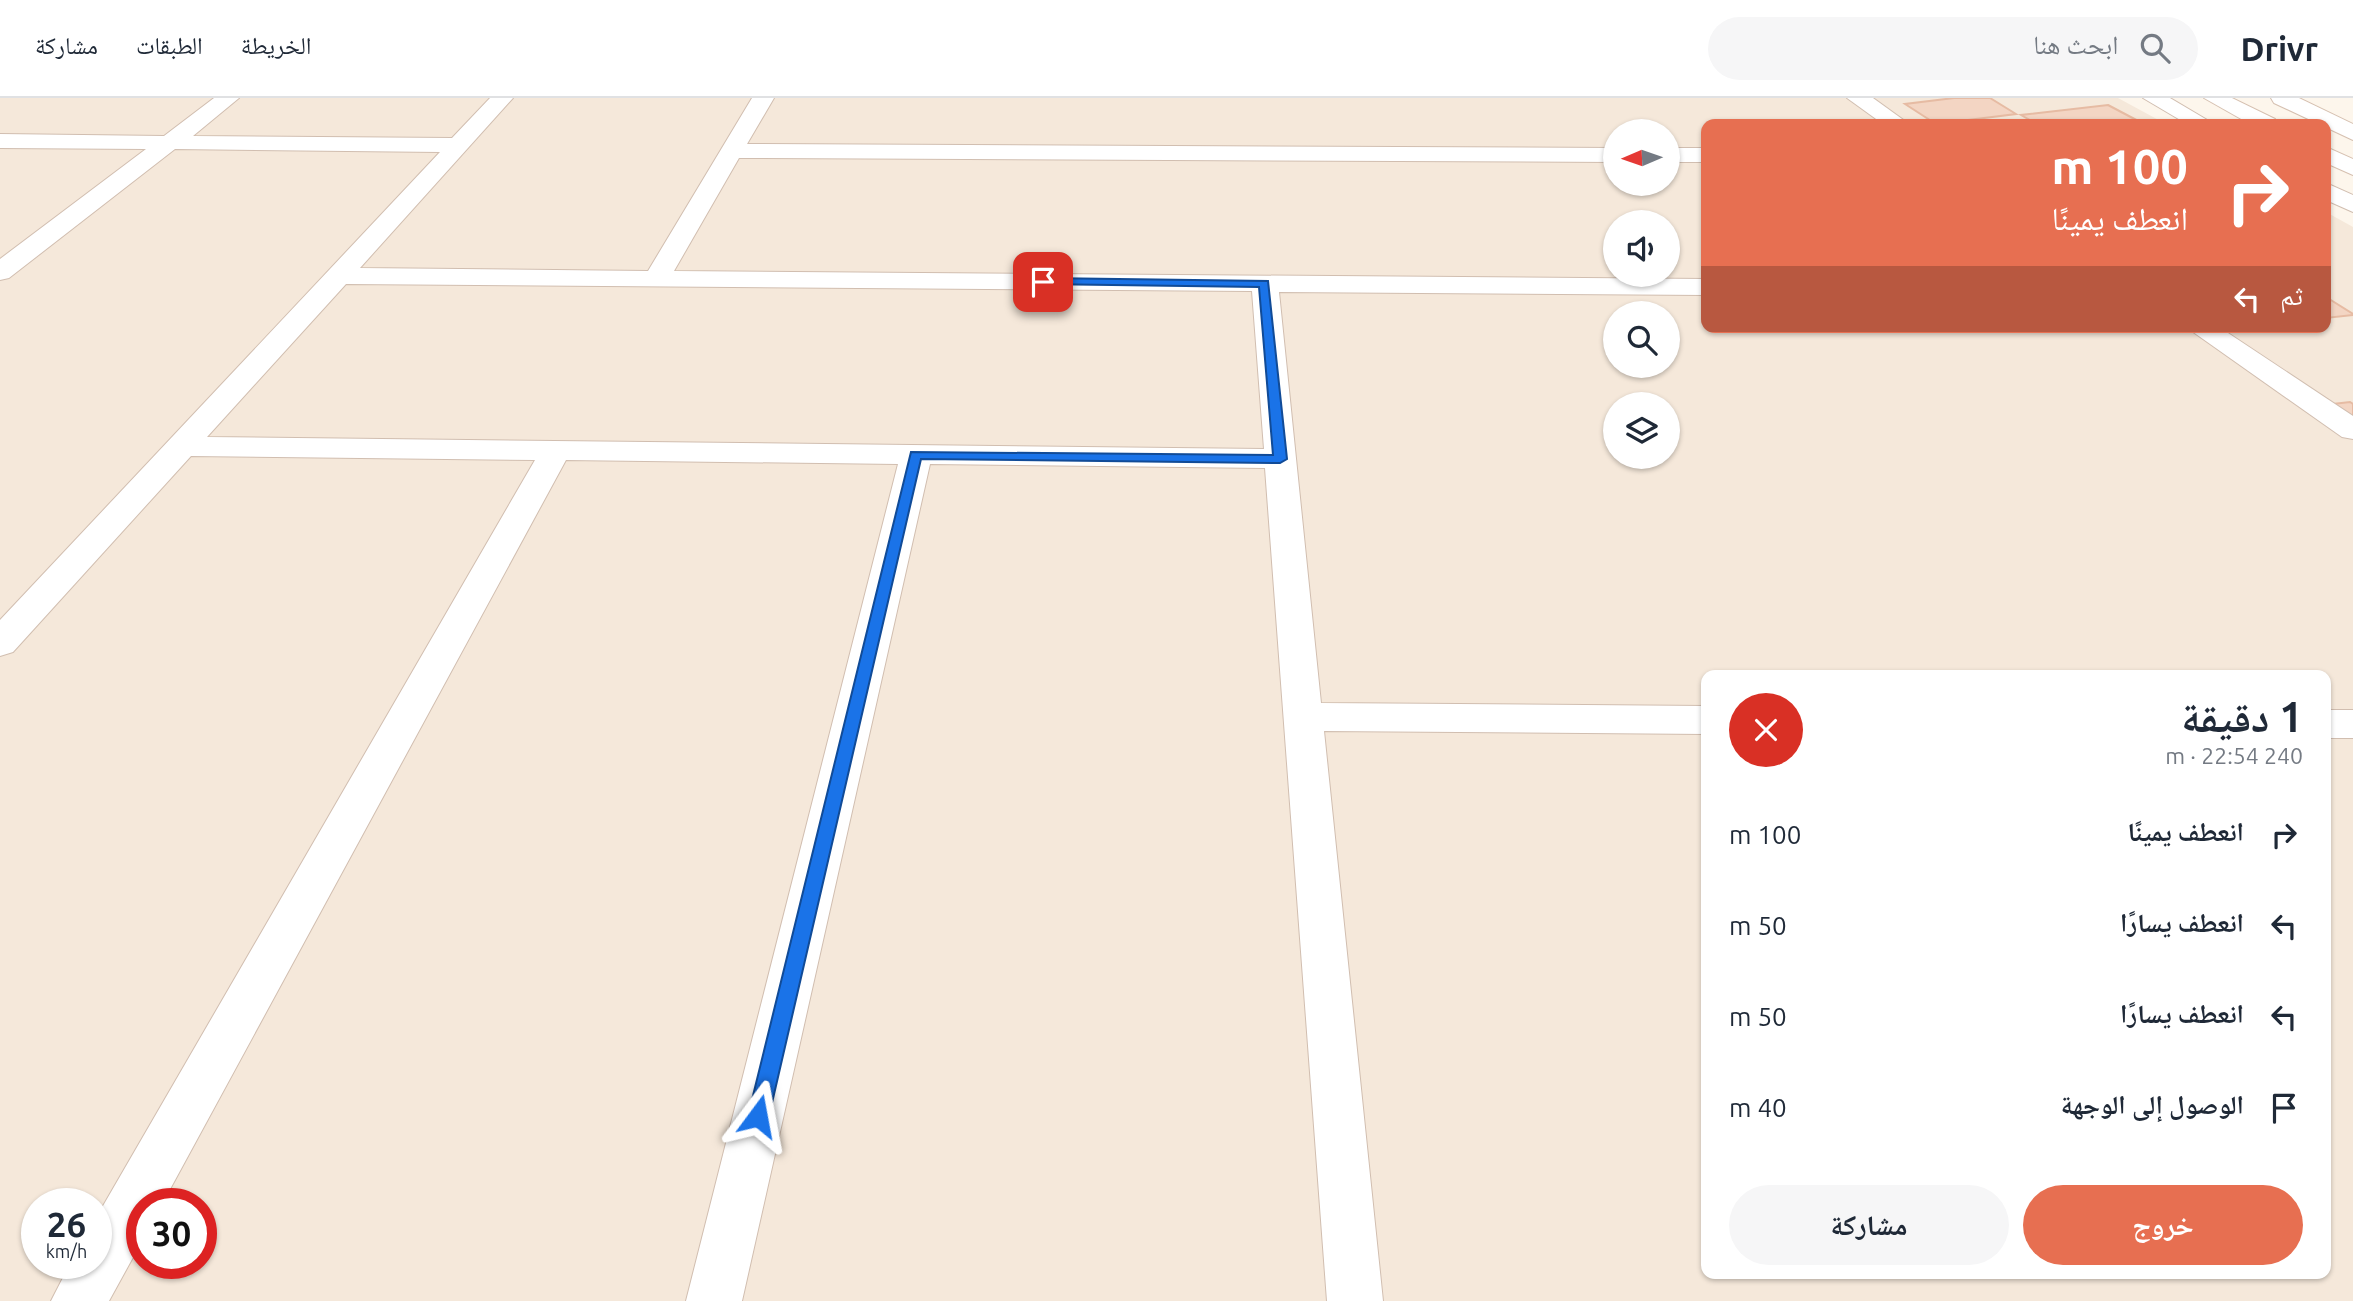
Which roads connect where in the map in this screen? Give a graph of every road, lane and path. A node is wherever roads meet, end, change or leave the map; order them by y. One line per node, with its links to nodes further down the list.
1 (228, 98): 15 (street)
2 (502, 98): 16 (street)
3 (763, 98): 17 (street)
4 (1858, 98): 8 (street)
5 (2154, 98): 9 (street)
6 (2215, 98): 10 (street)
7 (2282, 98): 11 (street)
8 (1890, 119)
9 (2194, 119)
10 (2257, 119)
11 (2325, 119)
12 (2331, 122): 13 (street)
13 (2353, 133)
14 (0, 141): 15 (street)
15 (169, 142): 16 (street); 25 (street)
16 (458, 145): 26 (street)
17 (732, 151): 18 (street); 27 (street)
18 (1603, 155)
19 (1680, 155): 20 (street)
20 (1701, 155)
21 (2331, 157): 22 (street)
22 (2353, 168)
23 (2331, 193): 24 (street)
24 (2353, 205)
25 (0, 272)
26 (338, 276): 27 (street); 32 (street)
27 (656, 279): 28 (street)
28 (1265, 284): 29 (street); 35 (street)
29 (1701, 287)
30 (2209, 333): 31 (street)
31 (2353, 430)
32 (182, 446): 33 (street); 36 (street)
33 (555, 450): 34 (street); 41 (street)
34 (916, 455): 35 (street); 42 (street)
35 (1280, 459): 37 (street)
36 (0, 643)
37 (1303, 717): 38 (street); 43 (street)
38 (1701, 720)
39 (2331, 724): 40 (street)
40 (2353, 724)
41 (79, 1301)
42 (714, 1301)
43 (1355, 1301)

